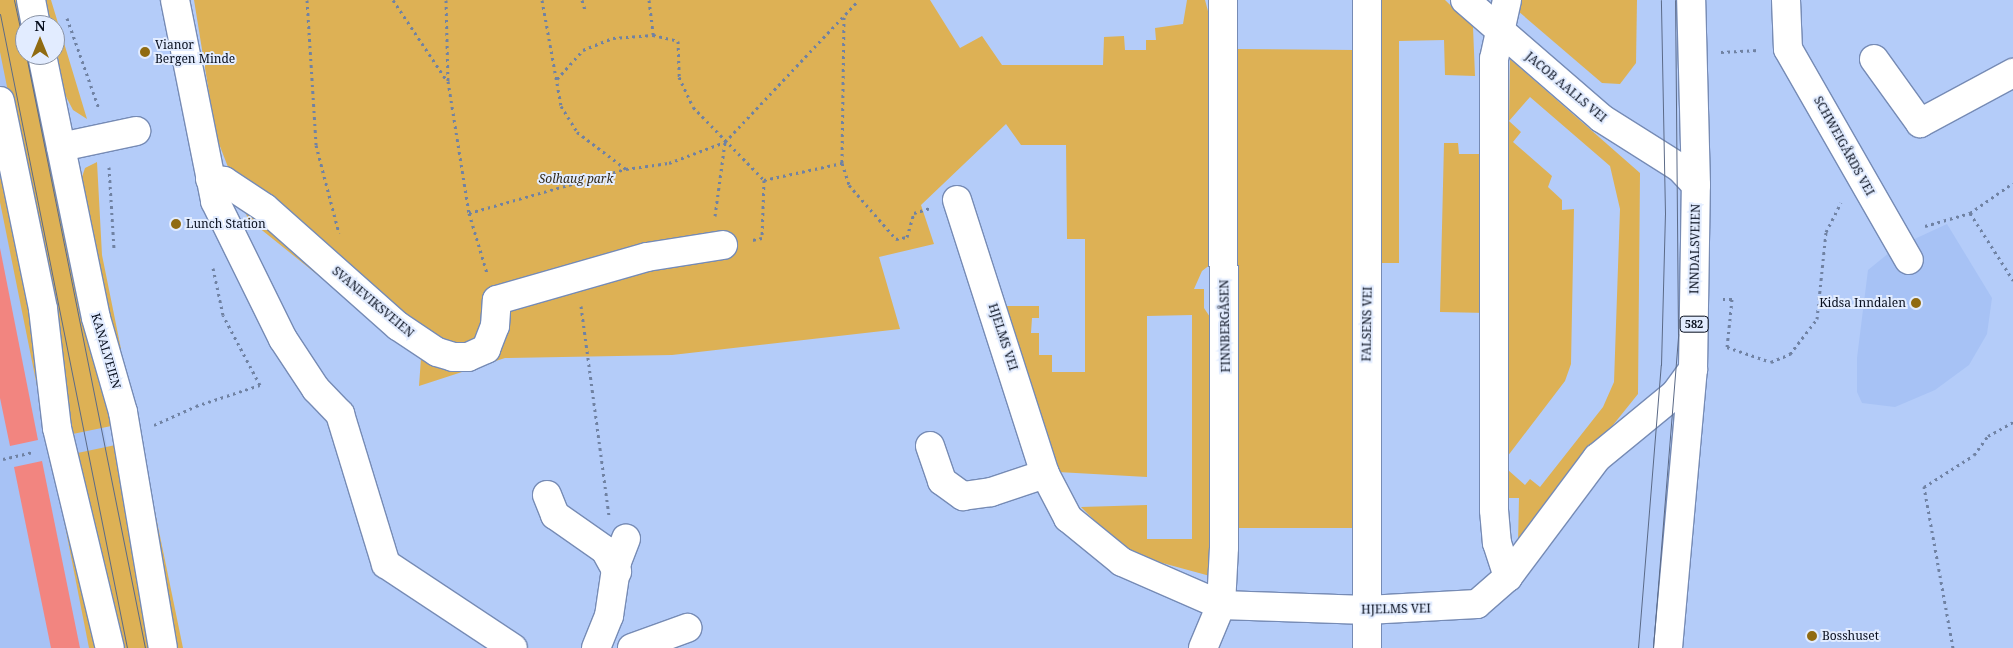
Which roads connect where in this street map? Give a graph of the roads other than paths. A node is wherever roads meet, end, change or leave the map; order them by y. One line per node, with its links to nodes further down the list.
1 (31, 0): 9 (street)
2 (175, 0): 18 (street)
3 (1223, 0): 30 (street, FINNBERGÅSEN)
4 (1367, 0): 31 (street, FALSENS VEI)
5 (1465, 0): 10 (street, JACOB AALLS VEI)
6 (1507, 0): 10 (street)
7 (1691, 0): 19 (street, INNDALSVEIEN / 582)
8 (1786, 0): 22 (street, SCHWEIGÅRDS VEI)
9 (34, 15)
10 (1501, 32): 19 (street, JACOB AALLS VEI); 29 (street)
11 (1874, 59): 13 (street)
12 (44, 65): 17 (street, KANALVEIEN)
13 (2013, 73)
14 (0, 101): 16 (street)
15 (136, 131): 17 (street)
16 (4, 143): 33 (street)
17 (61, 147): 34 (street, KANALVEIEN)
18 (210, 179): 21 (street, SVANEVIKSVEIEN); 35 (street)
19 (1696, 184): 23 (street, INNDALSVEIEN / 582)
20 (957, 200): 25 (street, HJELMS VEI)
21 (723, 245)
22 (1909, 260)
23 (1693, 369): 29 (street, HJELMS VEI); 40 (street, INNDALSVEIEN / 582)
24 (930, 446): 25 (street)
25 (1045, 474): 30 (street, HJELMS VEI)
26 (548, 495): 28 (street)
27 (618, 531): 28 (street)
28 (616, 572): 36 (street)
29 (1508, 577): 31 (street, HJELMS VEI)
30 (1221, 605): 31 (street, HJELMS VEI); 38 (street, FINNBERGÅSEN)
31 (1367, 610): 39 (street, FALSENS VEI)
32 (687, 628): 37 (street)
33 (110, 648)
34 (162, 648)
35 (513, 648)
36 (596, 648)
37 (632, 648)
38 (1203, 648)
39 (1367, 648)
40 (1668, 648)

